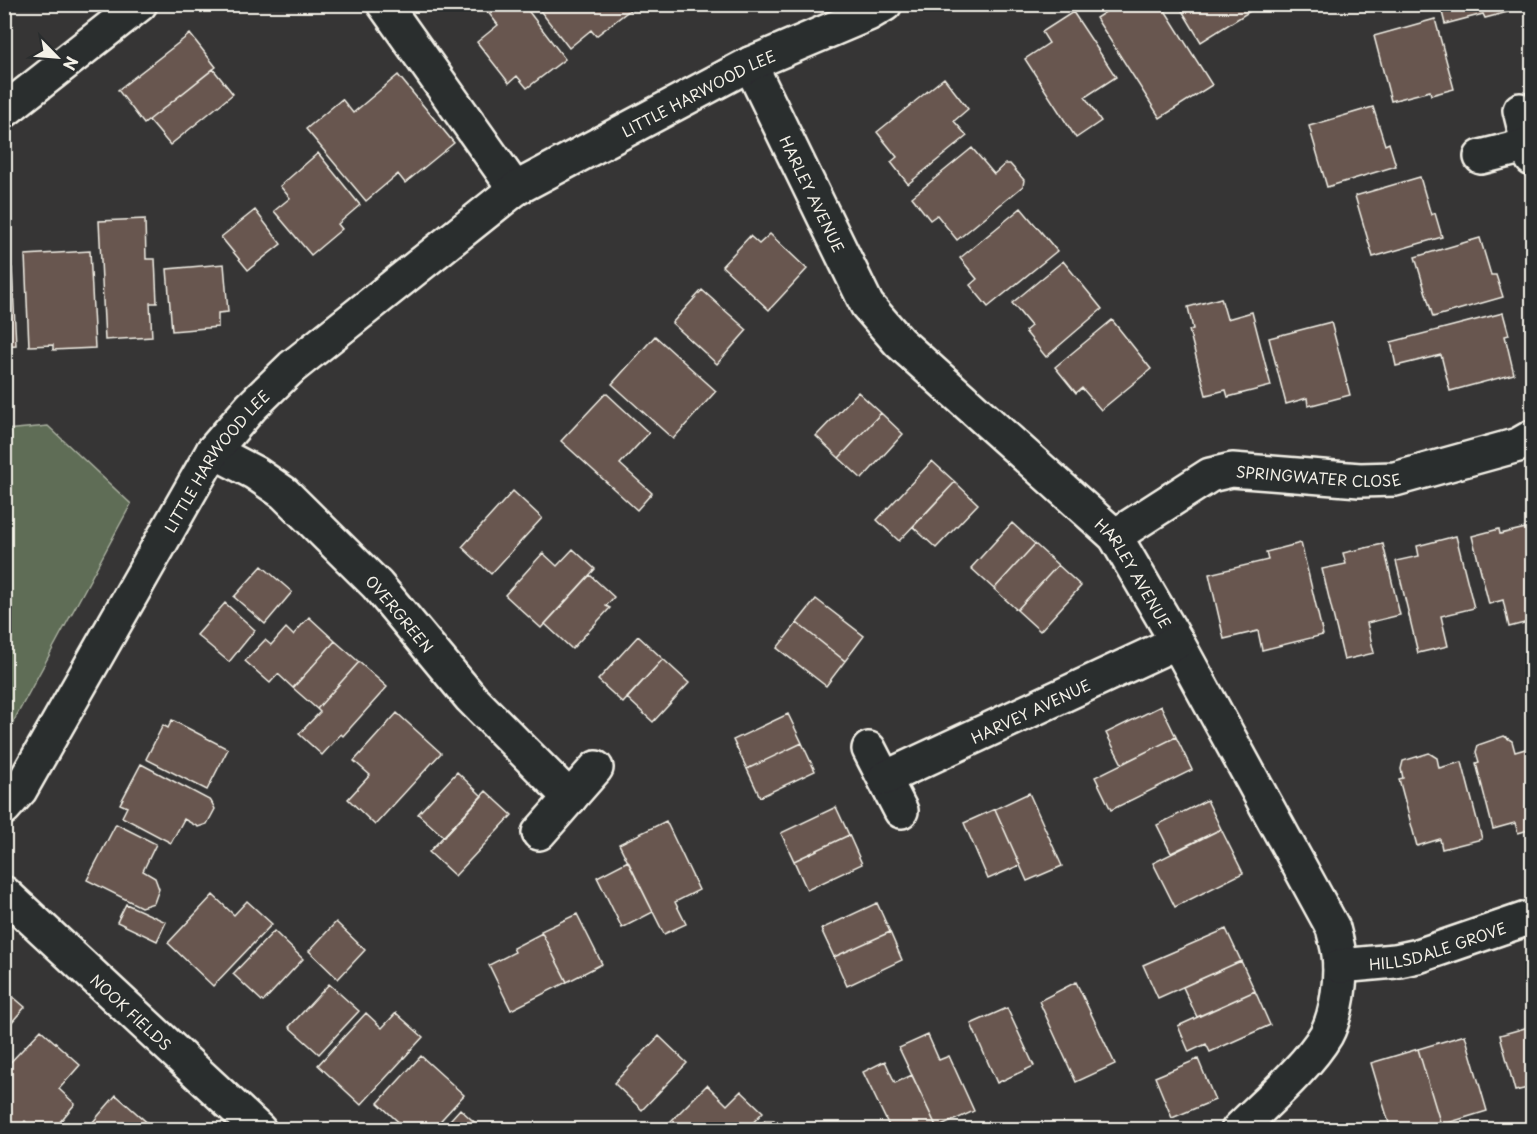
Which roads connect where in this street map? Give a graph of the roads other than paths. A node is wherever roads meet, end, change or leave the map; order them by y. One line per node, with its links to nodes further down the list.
1 (140, 4): 6 (street)
2 (384, 4): 9 (street)
3 (885, 4): 4 (street, LITTLE HARWOOD LEE)
4 (750, 64): 9 (street, LITTLE HARWOOD LEE); 12 (street, HARLEY AVENUE)
5 (1520, 110): 7 (street)
6 (4, 111)
7 (1531, 152): 8 (street)
8 (1481, 157)
9 (515, 189): 11 (street, LITTLE HARWOOD LEE)
10 (1533, 437): 12 (street, SPRINGWATER CLOSE)
11 (213, 451): 17 (street, OVERGREEN); 18 (street, LITTLE HARWOOD LEE)
12 (1115, 536): 13 (street, HARLEY AVENUE)
13 (1177, 642): 16 (street, HARVEY AVENUE); 23 (street, HARLEY AVENUE)
14 (869, 749): 16 (street)
15 (596, 768): 17 (street)
16 (885, 778): 19 (street)
17 (570, 798): 20 (street)
18 (4, 808)
19 (901, 811)
20 (539, 833)
21 (4, 893): 24 (street, NOOK FIELDS)
22 (1533, 917): 23 (street, HILLSDALE GROVE)
23 (1340, 966): 25 (street, HARLEY AVENUE)
24 (259, 1130)
25 (1238, 1130)

